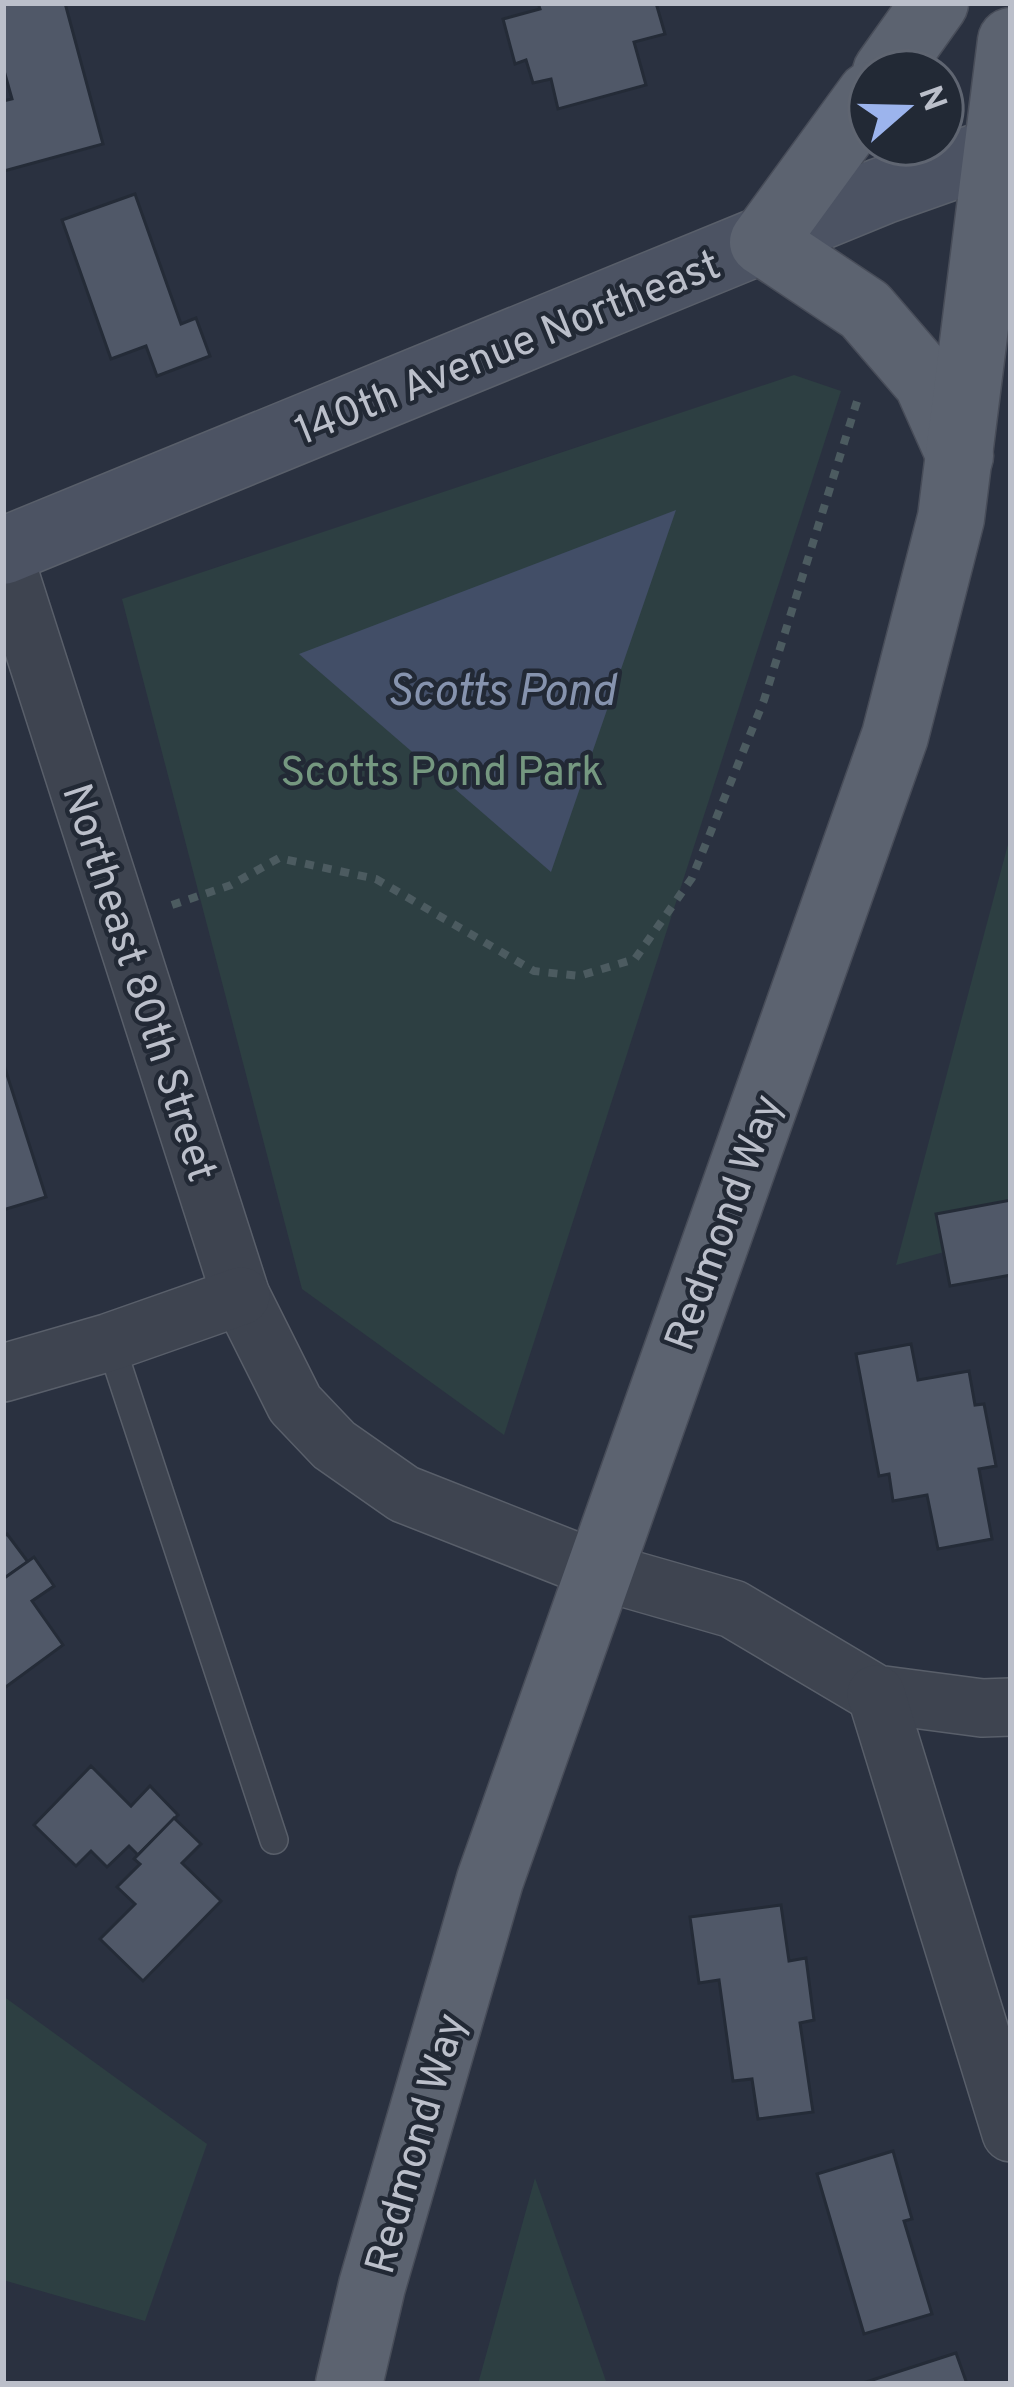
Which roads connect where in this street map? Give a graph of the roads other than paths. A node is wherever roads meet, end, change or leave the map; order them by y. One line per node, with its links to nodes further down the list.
1 (934, 3): 3 (main road)
2 (1011, 41): 5 (main road, Redmond Way)
3 (903, 48)
4 (846, 127): 6 (main road)
5 (1005, 147): 6 (main road, 140th Avenue Northeast); 7 (main road, Redmond Way)
6 (763, 242): 7 (main road); 8 (main road, 140th Avenue Northeast)
7 (960, 456): 12 (main road, Redmond Way)
8 (3, 552): 9 (street, Northeast 80th Street)
9 (242, 1296): 10 (street); 12 (street, Northeast 80th Street)
10 (110, 1342): 11 (street); 15 (lane)
11 (3, 1373)
12 (597, 1570): 13 (street, Northeast 80th Street); 17 (main road, Redmond Way)
13 (876, 1694): 14 (street); 16 (street)
14 (1011, 1707)
15 (274, 1840)
16 (1011, 2133)
17 (350, 2384)

